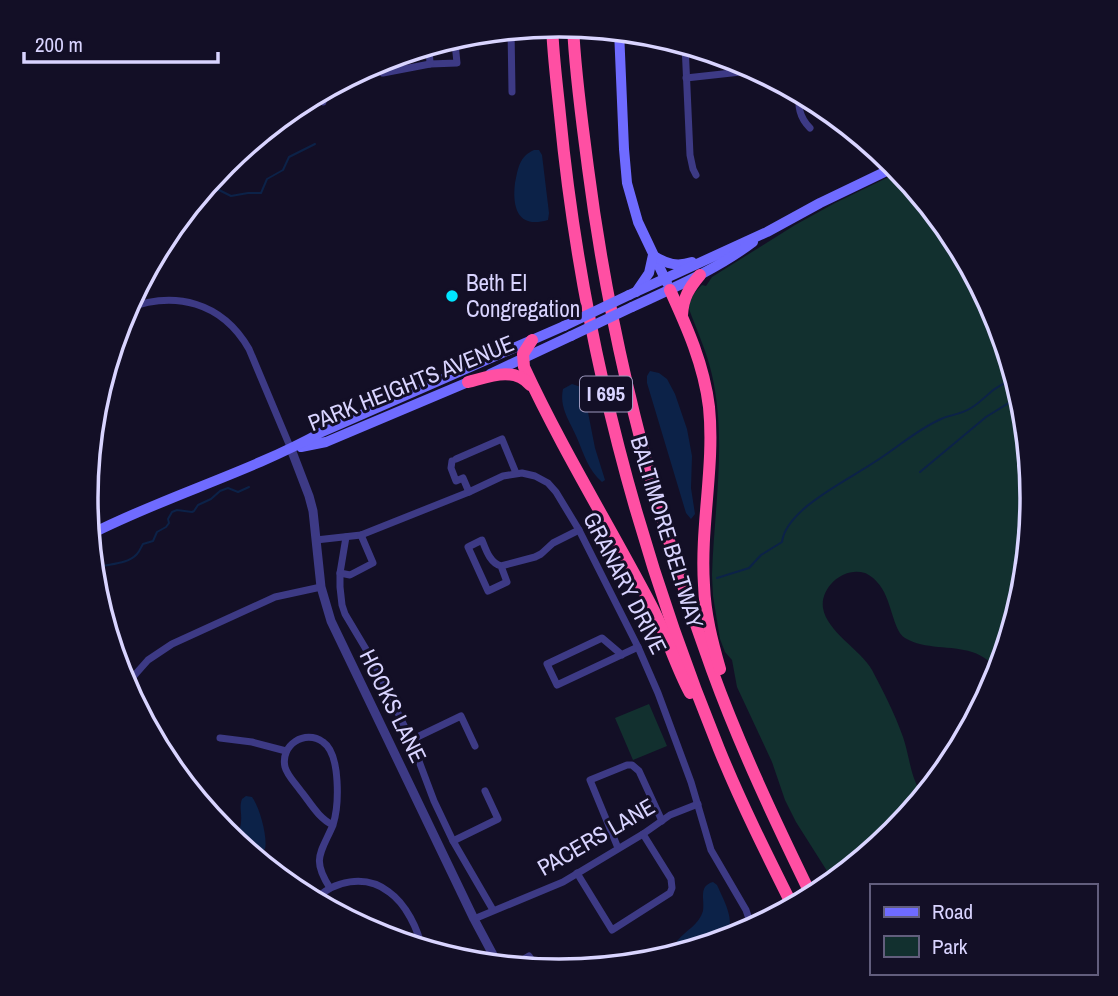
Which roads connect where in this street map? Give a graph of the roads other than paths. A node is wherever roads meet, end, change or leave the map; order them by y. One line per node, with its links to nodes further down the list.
1 (553, 37): 50 (highway, BALTIMORE BELTWAY / I 695)
2 (574, 37): 48 (highway, BALTIMORE BELTWAY / I 695)
3 (511, 40): 12 (street)
4 (619, 41): 18 (main road)
5 (456, 49): 8 (street)
6 (685, 54): 11 (street)
7 (430, 55): 8 (street)
8 (430, 64): 10 (street)
9 (737, 72): 11 (street)
10 (383, 73)
11 (686, 78): 16 (street)
12 (512, 92)
13 (799, 104): 14 (street)
14 (810, 128)
15 (885, 172): 17 (main road, PARK HEIGHTS AVENUE)
16 (696, 175)
17 (767, 232): 19 (main road, PARK HEIGHTS AVENUE); 20 (main road, PARK HEIGHTS AVENUE)
18 (653, 255): 19 (main road); 21 (main road); 22 (main road)
19 (713, 257): 21 (main road, PARK HEIGHTS AVENUE)
20 (701, 275): 21 (main road, PARK HEIGHTS AVENUE); 24 (highway)
21 (667, 285): 22 (main road, PARK HEIGHTS AVENUE); 24 (highway); 26 (main road, PARK HEIGHTS AVENUE, bridge)
22 (632, 294): 25 (main road, PARK HEIGHTS AVENUE, bridge)
23 (141, 302): 32 (street)
24 (682, 316): 48 (highway)
25 (532, 340): 26 (highway); 30 (main road, PARK HEIGHTS AVENUE)
26 (522, 359): 27 (main road, PARK HEIGHTS AVENUE); 28 (highway)
27 (468, 382): 28 (highway); 29 (main road, PARK HEIGHTS AVENUE)
28 (534, 390): 50 (highway)
29 (401, 410): 30 (main road); 31 (main road, PARK HEIGHTS AVENUE)
30 (367, 412): 31 (main road); 32 (main road, PARK HEIGHTS AVENUE)
31 (343, 434): 32 (main road, PARK HEIGHTS AVENUE)
32 (290, 449): 35 (main road, PARK HEIGHTS AVENUE); 39 (street, HOOKS LANE)
33 (516, 473): 34 (street); 34 (street); 36 (street, GRANARY DRIVE)
34 (469, 492): 37 (street)
35 (99, 530)
36 (579, 530): 40 (street); 43 (street, GRANARY DRIVE)
37 (361, 535): 38 (street); 41 (street)
38 (346, 537): 39 (street); 41 (street)
39 (316, 540): 42 (street, HOOKS LANE)
40 (501, 566): 40 (street)
41 (340, 573): 47 (street)
42 (321, 587): 45 (street); 66 (street, HOOKS LANE)
43 (638, 647): 44 (street); 53 (street, GRANARY DRIVE)
44 (622, 655): 44 (street)
45 (134, 676)
46 (220, 738): 51 (street)
47 (411, 740): 49 (street); 57 (street)
48 (740, 740): 60 (highway, BALTIMORE BELTWAY / I 695)
49 (475, 746)
50 (719, 750): 63 (highway, BALTIMORE BELTWAY / I 695)
51 (286, 751): 55 (street); 55 (street)
52 (485, 791): 57 (street)
53 (698, 804): 54 (street, PACERS LANE); 65 (street, GRANARY DRIVE)
54 (662, 821): 56 (street, PACERS LANE); 58 (street)
55 (333, 825): 61 (street)
56 (643, 834): 58 (street, PACERS LANE); 59 (street)
57 (453, 841): 64 (street)
58 (618, 848): 59 (street, PACERS LANE)
59 (577, 873): 64 (street, PACERS LANE)
60 (808, 886)
61 (330, 888): 62 (street); 67 (street)
62 (323, 894)
63 (789, 898)
64 (493, 910): 66 (street, PACERS LANE)
65 (749, 918)
66 (474, 919): 68 (street, HOOKS LANE)
67 (419, 938)
68 (493, 954)

